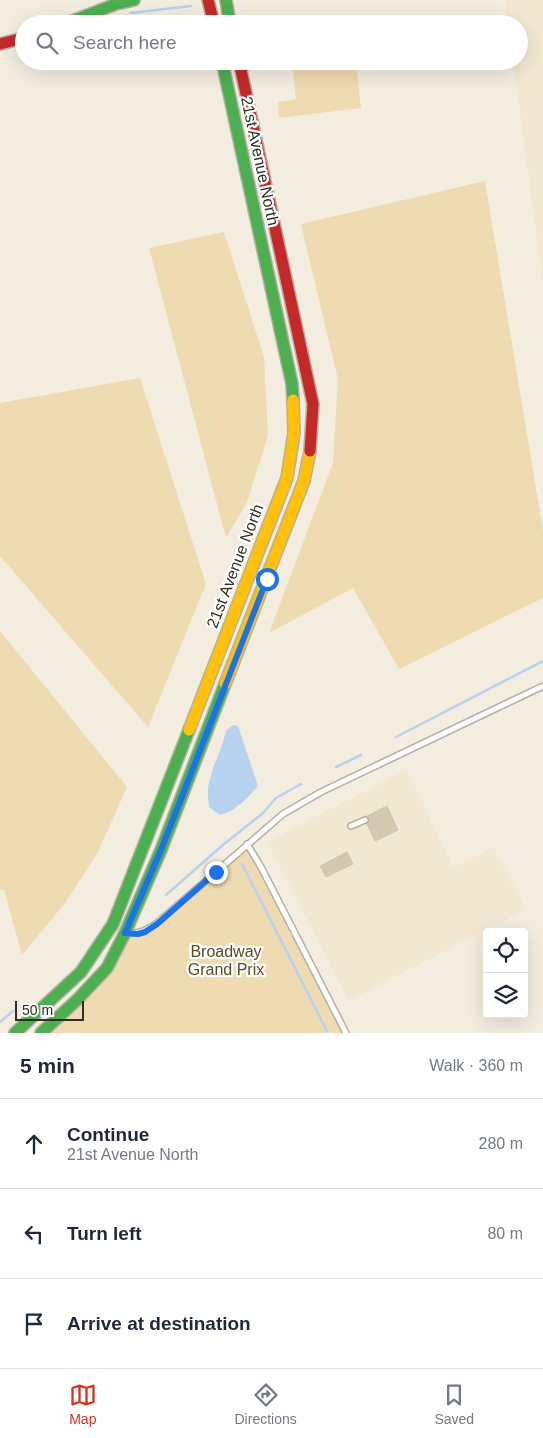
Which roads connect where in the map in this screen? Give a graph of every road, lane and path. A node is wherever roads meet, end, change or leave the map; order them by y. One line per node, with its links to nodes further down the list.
1 (134, 0): 4 (street)
2 (208, 0): 5 (street)
3 (226, 0): 6 (street)
4 (88, 15)
5 (212, 15)
6 (228, 15)
7 (15, 40): 8 (street)
8 (0, 44)
9 (224, 70): 16 (street, 21st Avenue North)
10 (241, 70): 15 (street, 21st Avenue North)
11 (543, 686): 14 (lane)
12 (365, 820): 13 (lane)
13 (351, 826)
14 (247, 844): 15 (lane); 20 (lane)
15 (125, 933): 17 (street, 21st Avenue North)
16 (45, 1006): 17 (lane); 18 (street, 21st Avenue North)
17 (57, 1018): 19 (street, 21st Avenue North)
18 (15, 1033)
19 (40, 1033)
20 (346, 1033)

